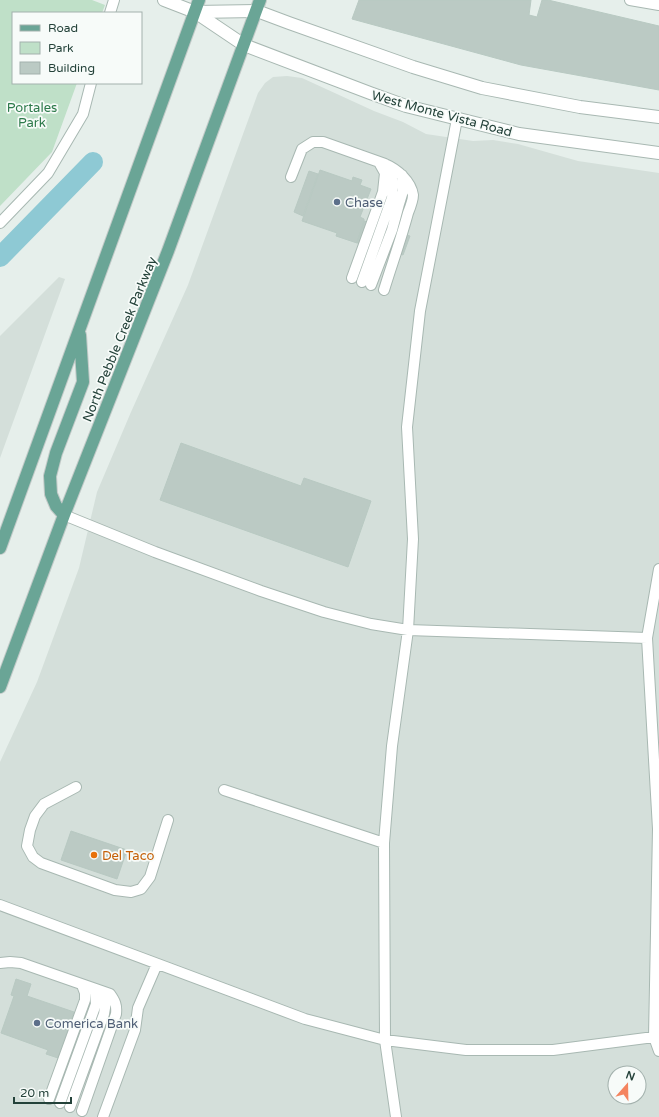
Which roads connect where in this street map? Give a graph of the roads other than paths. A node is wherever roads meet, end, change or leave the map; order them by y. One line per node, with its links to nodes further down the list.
1 (114, 0): 7 (lane)
2 (164, 0): 8 (street, West Monte Vista Road)
3 (199, 0): 8 (main road)
4 (635, 1): 6 (lane)
5 (258, 5): 8 (street, West Monte Vista Road); 9 (main road, North Pebble Creek Parkway); 11 (street, West Monte Vista Road)
6 (659, 5)
7 (110, 12)
8 (195, 12): 9 (street, West Monte Vista Road); 20 (main road)
9 (244, 45): 12 (street, West Monte Vista Road); 21 (main road, North Pebble Creek Parkway)
10 (91, 84): 17 (lane)
11 (659, 117)
12 (457, 120): 13 (street, West Monte Vista Road); 24 (lane)
13 (659, 153)
14 (382, 163): 15 (lane); 15 (lane); 16 (lane); 18 (lane)
15 (402, 175): 19 (lane)
16 (291, 177)
17 (0, 223)
18 (352, 278)
19 (384, 290)
20 (80, 330): 21 (main road); 22 (main road)
21 (64, 515): 24 (lane); 26 (main road, North Pebble Creek Parkway)
22 (0, 548)
23 (659, 569): 25 (lane)
24 (408, 630): 25 (lane); 30 (lane)
25 (647, 638): 37 (lane)
26 (0, 687)
27 (76, 787): 29 (lane)
28 (224, 790): 30 (lane)
29 (168, 820)
30 (384, 843): 38 (lane)
31 (0, 905): 33 (lane)
32 (0, 963): 34 (lane)
33 (157, 964): 38 (lane); 44 (lane)
34 (82, 985): 35 (lane); 40 (lane)
35 (92, 988): 36 (lane); 41 (lane)
36 (103, 992): 42 (lane); 43 (lane)
37 (654, 1037): 38 (lane); 39 (lane)
38 (385, 1040): 45 (lane)
39 (659, 1051)
40 (49, 1099)
41 (60, 1103)
42 (70, 1107)
43 (82, 1111)
44 (103, 1117)
45 (396, 1117)

